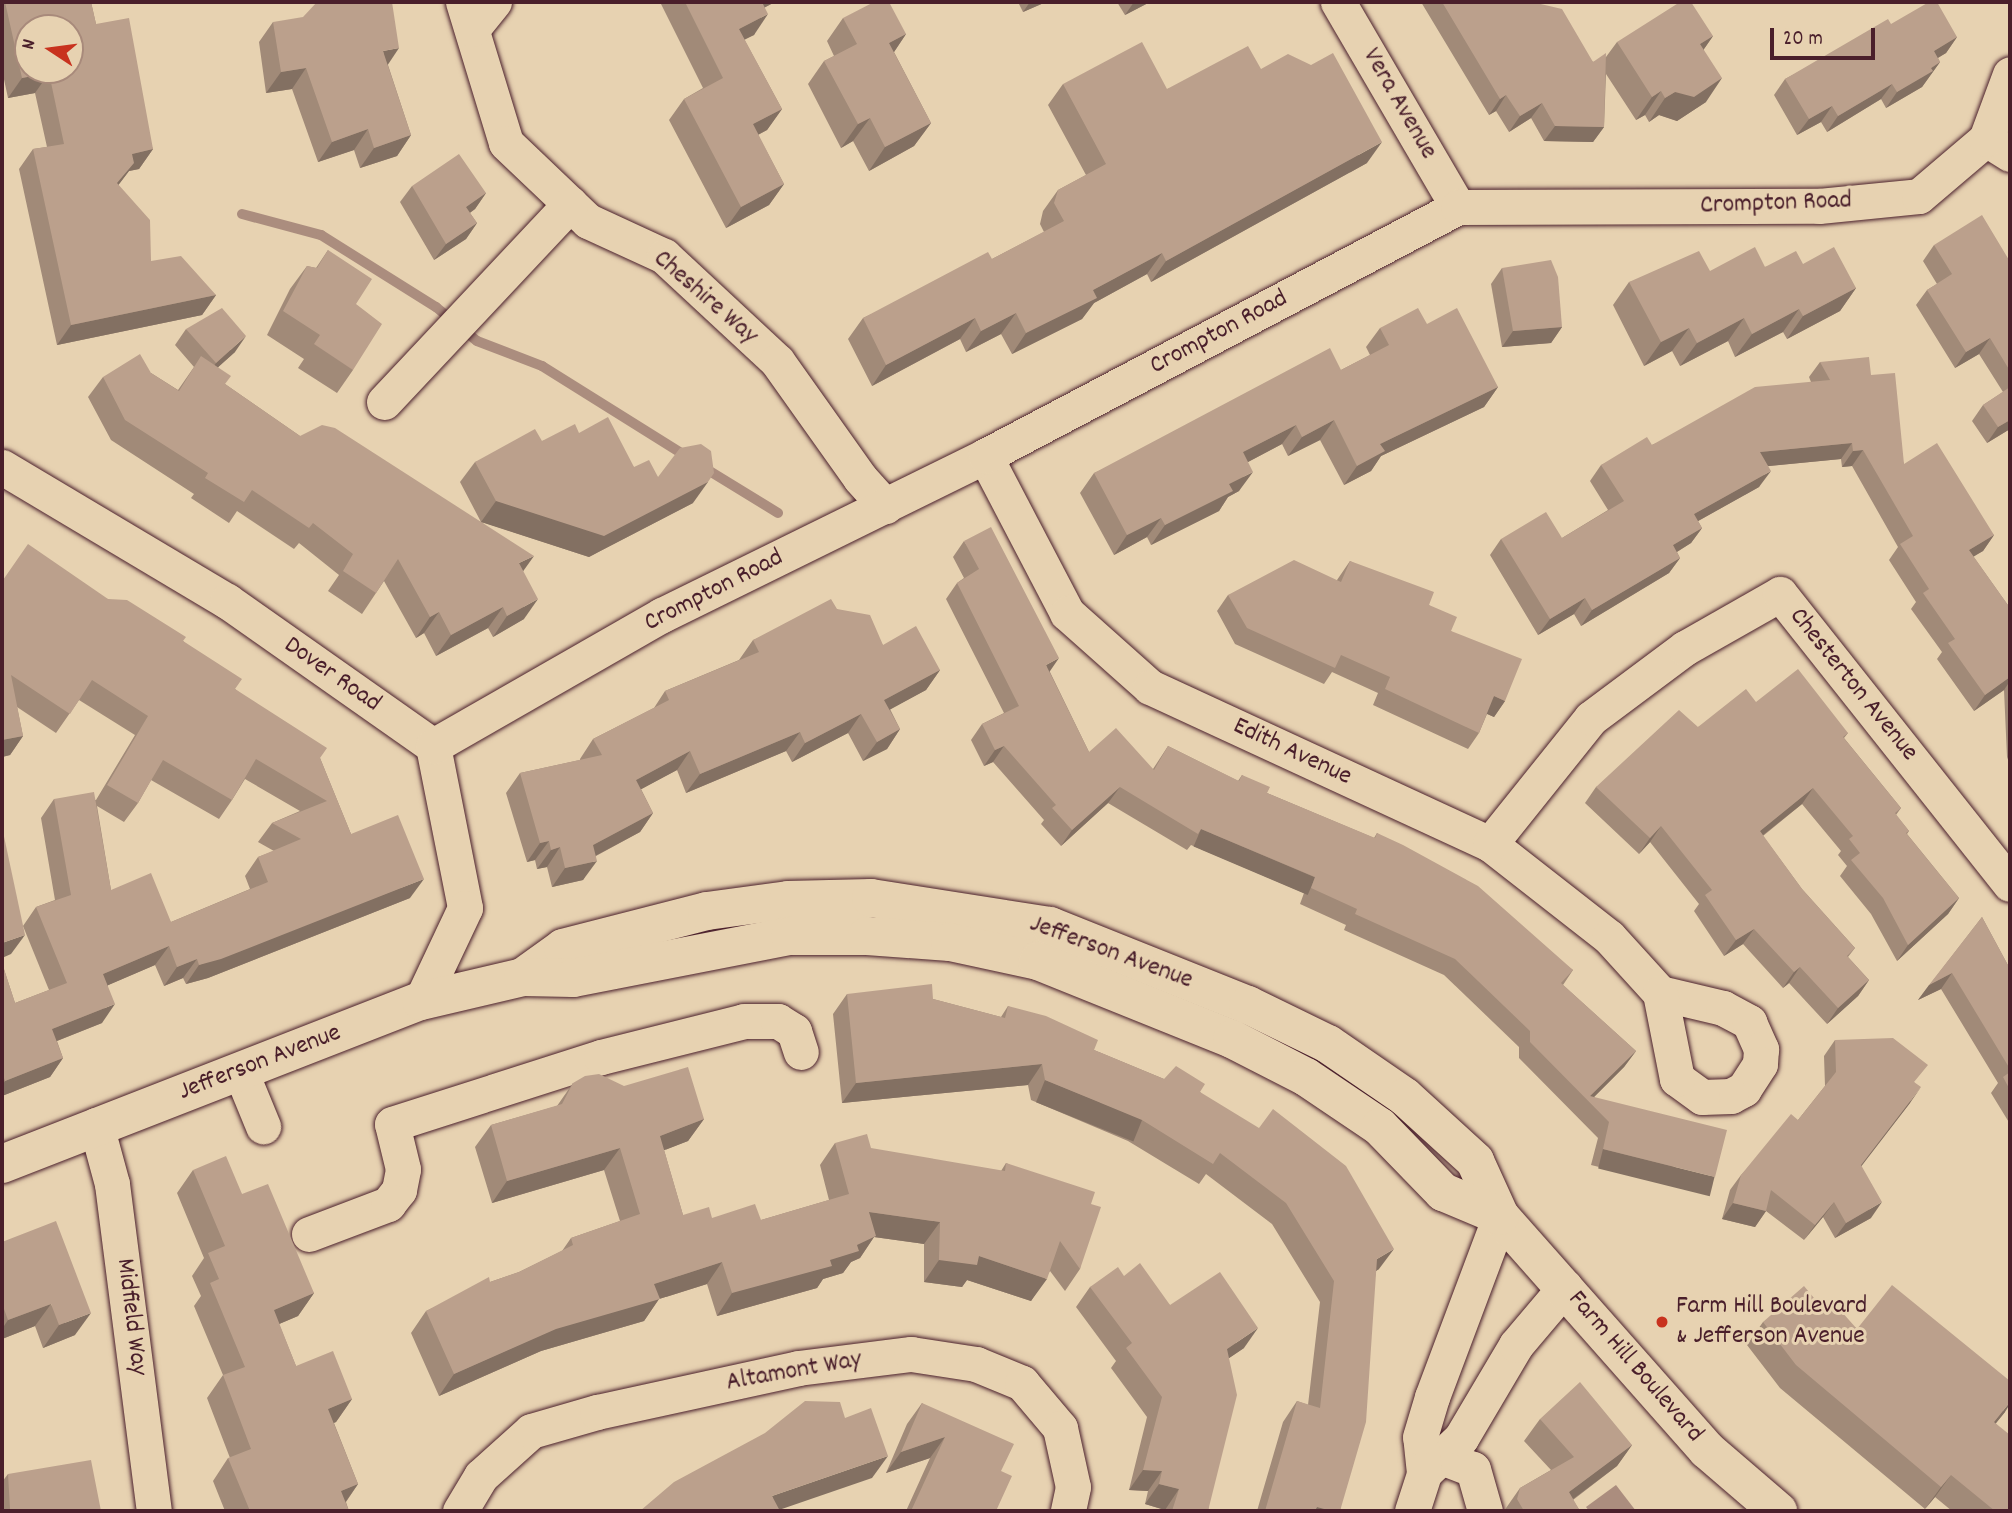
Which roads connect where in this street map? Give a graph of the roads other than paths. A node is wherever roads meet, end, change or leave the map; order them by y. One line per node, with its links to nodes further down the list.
1 (495, 2): 3 (street)
2 (1338, 2): 7 (street, Vera Avenue)
3 (467, 15): 6 (street, Cheshire Way)
4 (2010, 74): 5 (street, Crompton Road)
5 (1998, 146): 7 (street, Crompton Road)
6 (570, 204): 8 (street); 11 (street, Cheshire Way)
7 (1458, 207): 9 (street, Crompton Road)
8 (384, 402)
9 (985, 456): 11 (street, Crompton Road); 13 (street, Edith Avenue)
10 (2, 467): 12 (street, Dover Road)
11 (885, 506): 12 (street, Crompton Road)
12 (433, 746): 16 (street)
13 (1490, 844): 14 (street, Chesterton Avenue); 15 (street, Edith Avenue)
14 (2010, 884)
15 (1660, 993)
16 (421, 1001): 18 (main road, Jefferson Avenue); 22 (main road, Jefferson Avenue)
17 (801, 1052): 23 (street)
18 (240, 1070): 19 (main road, Jefferson Avenue); 20 (street)
19 (96, 1125): 21 (main road, Jefferson Avenue); 26 (street, Midfield Way)
20 (263, 1126)
21 (2, 1164)
22 (1500, 1216): 24 (main road, Farm Hill Boulevard); 25 (street)
23 (309, 1234)
24 (1565, 1287): 25 (street); 31 (main road, Farm Hill Boulevard)
25 (1432, 1465): 29 (street); 30 (street)
26 (154, 1511)
27 (460, 1511): 28 (street, Altamont Way)
28 (1068, 1511)
29 (1412, 1511)
30 (1485, 1511)
31 (1777, 1511)

